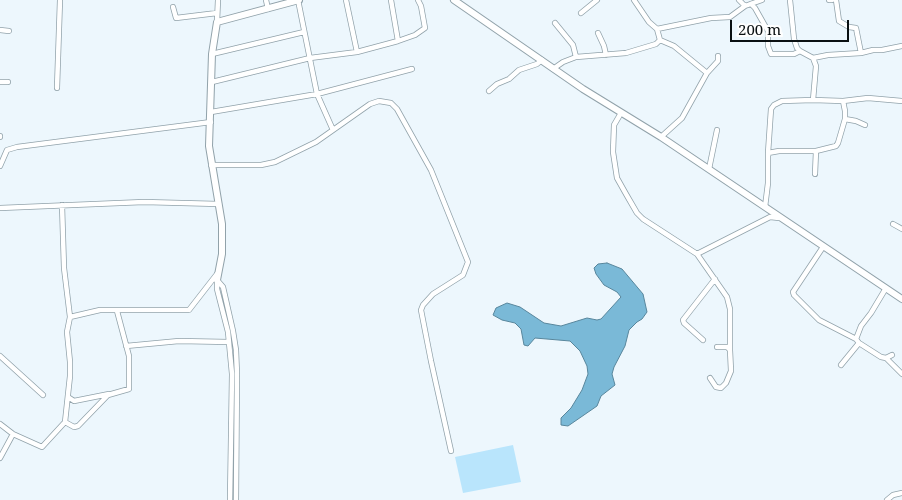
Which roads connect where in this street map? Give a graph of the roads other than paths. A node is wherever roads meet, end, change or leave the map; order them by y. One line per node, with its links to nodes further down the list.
1 (60, 0): 47 (street)
2 (218, 0): 19 (street)
3 (266, 0): 18 (street)
4 (299, 0): 18 (street); 26 (street)
5 (346, 0): 32 (street)
6 (391, 0): 29 (street)
7 (418, 0): 29 (street)
8 (454, 0): 39 (street)
9 (597, 0): 20 (street)
10 (634, 0): 23 (street)
11 (739, 0): 16 (street)
12 (762, 0): 15 (street)
13 (790, 0): 31 (street)
14 (836, 0): 33 (street)
15 (751, 4): 16 (street); 31 (street)
16 (745, 6): 23 (street)
17 (173, 7): 19 (street)
18 (268, 9): 21 (street)
19 (217, 13): 21 (street)
20 (581, 13)
21 (217, 22): 34 (street)
22 (556, 23): 37 (street)
23 (656, 29): 28 (street)
24 (0, 30): 25 (street)
25 (9, 31)
26 (304, 32): 34 (street); 38 (street)
27 (598, 34): 35 (street)
28 (660, 40): 35 (street); 43 (street)
29 (398, 41): 32 (street)
30 (902, 46): 33 (street)
31 (800, 51): 40 (street)
32 (357, 52): 38 (street)
33 (861, 53): 40 (street)
34 (212, 54): 46 (street)
35 (606, 55): 37 (street)
36 (718, 56): 43 (street)
37 (576, 57): 42 (street)
38 (310, 58): 46 (street); 49 (street)
39 (542, 60): 42 (street); 48 (street)
40 (814, 60): 50 (street)
41 (412, 69): 49 (street)
42 (553, 69): 54 (street)
43 (707, 73): 60 (street)
44 (0, 82): 45 (street)
45 (8, 82)
46 (212, 82): 53 (street)
47 (56, 88)
48 (489, 91)
49 (317, 94): 53 (street); 58 (street)
50 (813, 100): 51 (street); 62 (street)
51 (843, 101): 52 (street); 55 (street)
52 (902, 101)
53 (211, 112): 56 (street)
54 (621, 113): 60 (street); 75 (street)
55 (845, 120): 57 (street); 61 (street)
56 (211, 122): 63 (street); 64 (street)
57 (865, 125)
58 (333, 130): 63 (street); 100 (street)
59 (717, 130): 65 (street)
60 (661, 137): 65 (street)
61 (816, 151): 62 (street); 66 (street)
62 (768, 154): 69 (street)
63 (211, 165): 67 (street)
64 (0, 166)
65 (709, 169): 69 (street)
66 (815, 174)
67 (219, 204): 68 (street); 76 (street)
68 (62, 205): 70 (street); 81 (street)
69 (765, 207): 71 (street)
70 (0, 208)
71 (782, 219): 74 (street); 75 (street)
72 (893, 224): 73 (street)
73 (902, 229)
74 (823, 247): 78 (street); 83 (street)
75 (697, 254): 77 (street)
76 (217, 277): 80 (street); 84 (street); 104 (street)
77 (715, 279): 82 (street); 87 (street)
78 (886, 288): 79 (street); 83 (street)
79 (902, 299)
80 (117, 311): 81 (street); 85 (street)
81 (70, 317): 96 (street)
82 (703, 340)
83 (857, 341): 90 (street); 91 (street)
84 (229, 342): 85 (street); 103 (street)
85 (126, 346): 94 (street)
86 (716, 347): 87 (street)
87 (730, 350): 93 (street)
88 (892, 355): 90 (street)
89 (0, 356): 95 (street)
90 (886, 358): 92 (street)
91 (841, 365)
92 (902, 374)
93 (710, 378)
94 (110, 394): 96 (street); 97 (street)
95 (43, 395)
96 (68, 396): 97 (street)
97 (65, 422): 99 (street)
98 (0, 424): 99 (street)
99 (14, 434): 101 (street)
100 (451, 451)
101 (0, 458)
102 (902, 493): 105 (street)
103 (230, 500)
104 (236, 500)
105 (887, 500)

